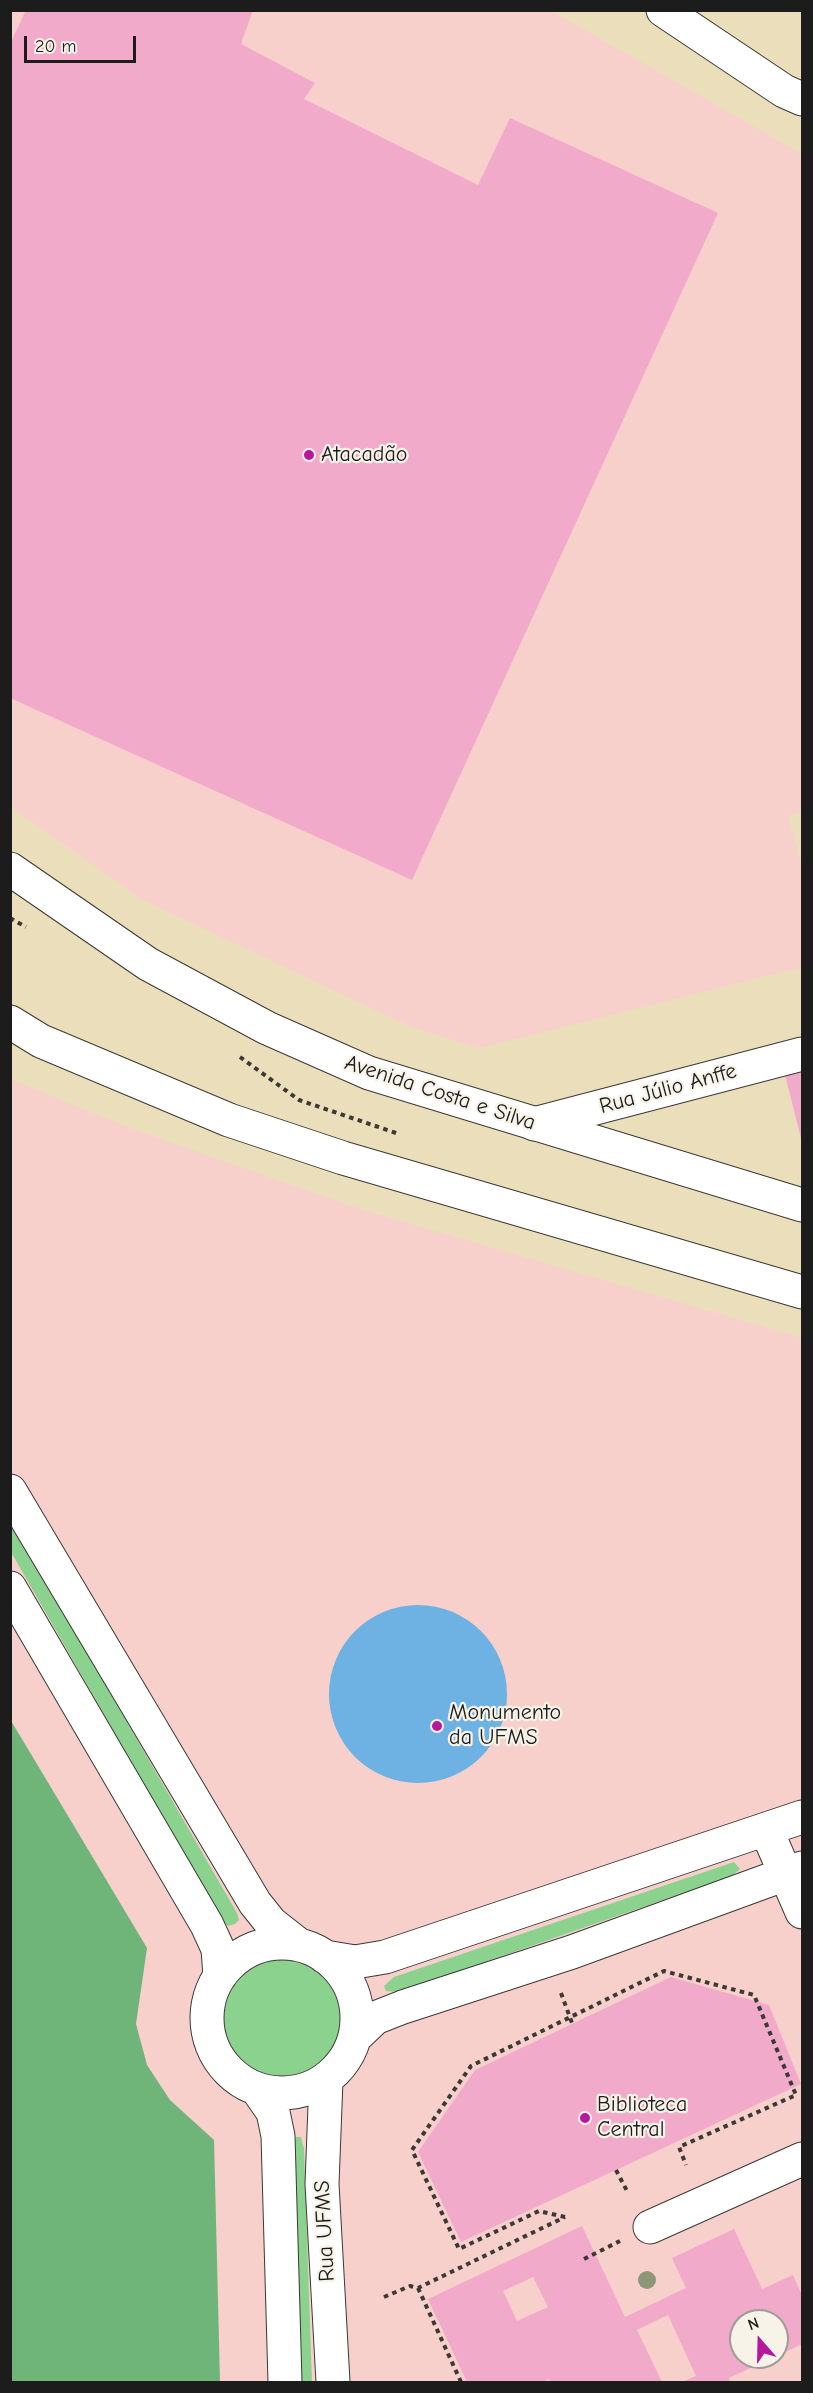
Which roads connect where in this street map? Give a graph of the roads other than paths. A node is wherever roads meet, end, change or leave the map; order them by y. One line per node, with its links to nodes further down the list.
1 (663, 10): 2 (main road)
2 (802, 99)
3 (10, 869): 6 (main road, Avenida Costa e Silva)
4 (10, 1022): 8 (main road)
5 (802, 1054): 6 (main road, Rua Júlio Anffe)
6 (534, 1124): 7 (main road, Avenida Costa e Silva)
7 (802, 1205)
8 (802, 1292)
9 (10, 1491): 15 (main road)
10 (10, 1588): 16 (main road)
11 (802, 1817): 12 (main road)
12 (766, 1829): 13 (main road); 15 (main road)
13 (793, 1871): 14 (main road); 17 (main road)
14 (802, 1912)
15 (312, 1951): 16 (main road); 17 (main road)
16 (220, 1976): 19 (main road)
17 (355, 2037): 18 (main road)
18 (326, 2080): 19 (main road); 23 (main road, Rua UFMS)
19 (257, 2089): 22 (main road, Rua UFMS)
20 (802, 2159): 21 (main road)
21 (650, 2227)
22 (285, 2382)
23 (333, 2382)

